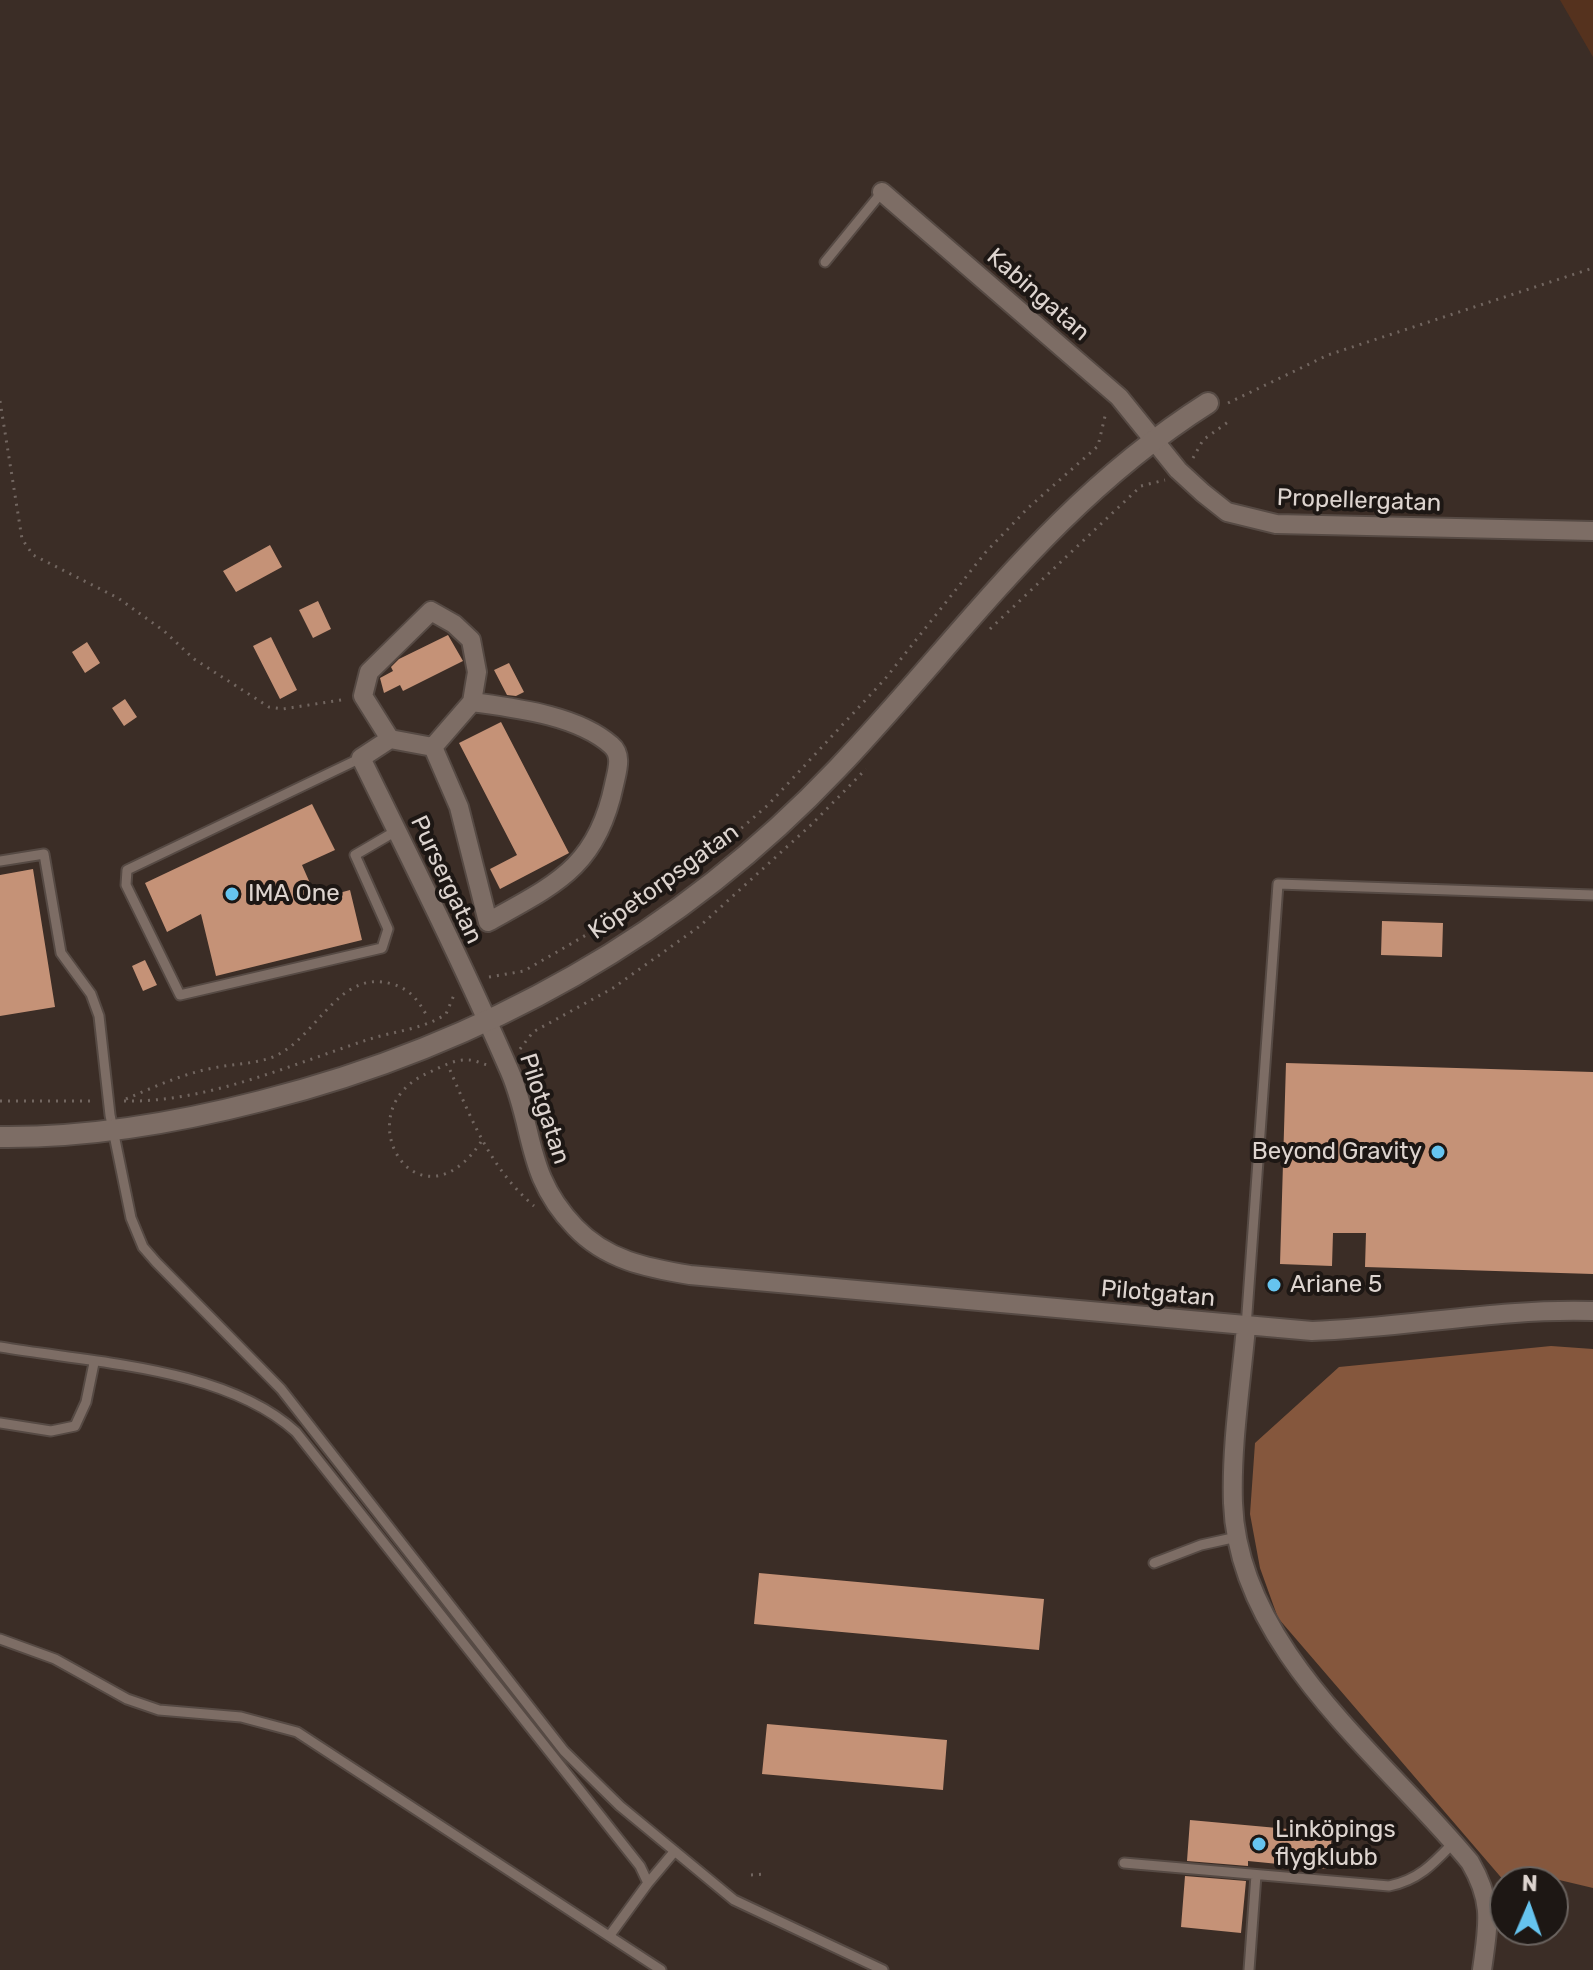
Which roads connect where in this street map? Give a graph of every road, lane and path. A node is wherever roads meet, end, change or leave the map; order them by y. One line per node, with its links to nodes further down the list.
1 (882, 192): 2 (lane); 4 (street, Kabingatan)
2 (825, 262)
3 (1593, 268): 6 (path)
4 (1119, 397): 7 (street, Kabingatan); 17 (path)
5 (0, 401): 9 (path)
6 (1208, 403): 7 (street, Köpetorpsgatan)
7 (1156, 440): 8 (street, Propellergatan); 19 (street, Köpetorpsgatan)
8 (1593, 531)
9 (363, 696): 10 (street); 11 (street)
10 (472, 702): 12 (street); 12 (street)
11 (390, 739): 12 (street); 13 (street)
12 (433, 747)
13 (361, 758): 14 (street, Pursergatan); 14 (lane)
14 (397, 831): 17 (street, Pursergatan)
15 (0, 861): 23 (lane)
16 (1593, 895): 29 (lane)
17 (469, 987): 18 (path); 19 (street, Pursergatan)
18 (427, 1016)
19 (486, 1022): 20 (street, Pilotgatan); 24 (street, Köpetorpsgatan)
20 (504, 1058): 26 (path); 29 (street, Pilotgatan)
21 (450, 1070): 26 (path)
22 (0, 1101): 23 (path)
23 (108, 1101): 24 (lane)
24 (113, 1130): 25 (street, Köpetorpsgatan); 37 (lane)
25 (0, 1137)
26 (481, 1142): 27 (path)
27 (534, 1206)
28 (1593, 1311): 29 (street)
29 (1246, 1327): 33 (street, Pilotgatan)
30 (0, 1347): 31 (lane)
31 (94, 1363): 32 (lane); 42 (lane)
32 (0, 1423)
33 (1237, 1537): 34 (lane); 36 (street, Pilotgatan)
34 (1154, 1563)
35 (0, 1639): 43 (lane)
36 (1454, 1842): 41 (lane); 47 (street, Pilotgatan)
37 (674, 1852): 42 (lane); 45 (lane)
38 (1124, 1863): 41 (lane)
39 (766, 1874): 40 (path)
40 (751, 1875)
41 (1256, 1875): 46 (lane)
42 (648, 1883): 43 (lane)
43 (610, 1935): 44 (lane)
44 (661, 1970)
45 (883, 1970)
46 (1249, 1970)
47 (1482, 1970)

